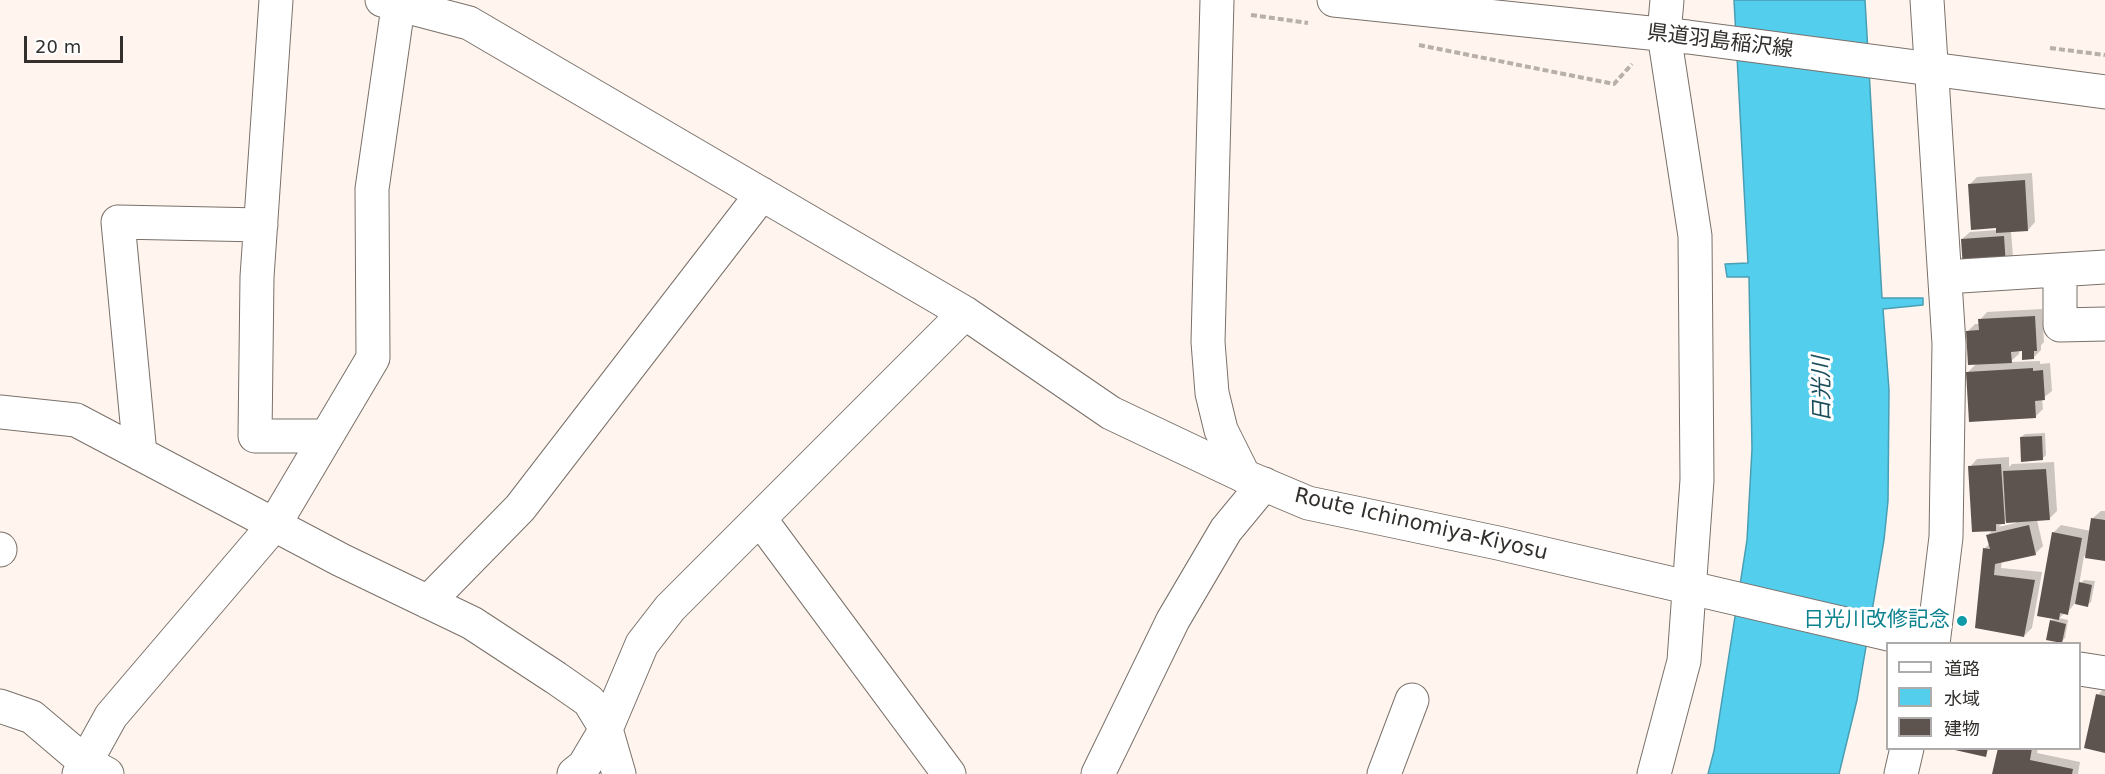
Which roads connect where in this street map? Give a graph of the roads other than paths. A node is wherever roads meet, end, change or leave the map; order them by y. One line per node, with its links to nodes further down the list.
1 (276, 0): 11 (street)
2 (1217, 0): 20 (street)
3 (1334, 0): 7 (street, 県道羽島稲沢線)
4 (1667, 0): 7 (street)
5 (1927, 0): 8 (street)
6 (394, 1): 10 (street, Route Ichinomiya-Kiyosu); 18 (street)
7 (1676, 36): 8 (street, 県道羽島稲沢線); 23 (street)
8 (1921, 67): 9 (street, 県道羽島稲沢線); 14 (street)
9 (2105, 92)
10 (762, 194): 15 (street, Route Ichinomiya-Kiyosu); 24 (street)
11 (261, 225): 18 (street); 19 (street)
12 (2105, 267): 13 (street)
13 (2060, 270): 14 (street); 16 (street)
14 (1945, 277): 26 (street)
15 (965, 313): 20 (street, Route Ichinomiya-Kiyosu); 21 (street)
16 (2105, 324)
17 (0, 412): 19 (street)
18 (326, 436): 22 (street)
19 (141, 454): 22 (street)
20 (1254, 480): 23 (street, Route Ichinomiya-Kiyosu); 37 (street)
21 (760, 519): 31 (street); 36 (street)
22 (274, 525): 24 (street); 33 (street)
23 (1689, 587): 25 (street, Route Ichinomiya-Kiyosu); 39 (street)
24 (428, 602): 31 (street)
25 (1923, 642)
26 (1932, 642)
27 (2081, 669): 28 (street)
28 (2105, 673)
29 (1412, 700): 38 (street)
30 (0, 706): 33 (street)
31 (606, 729): 34 (street); 35 (street)
32 (1906, 750): 40 (street)
33 (90, 770)
34 (574, 774)
35 (619, 774)
36 (948, 774)
37 (1098, 774)
38 (1384, 774)
39 (1654, 774)
40 (1900, 774)

